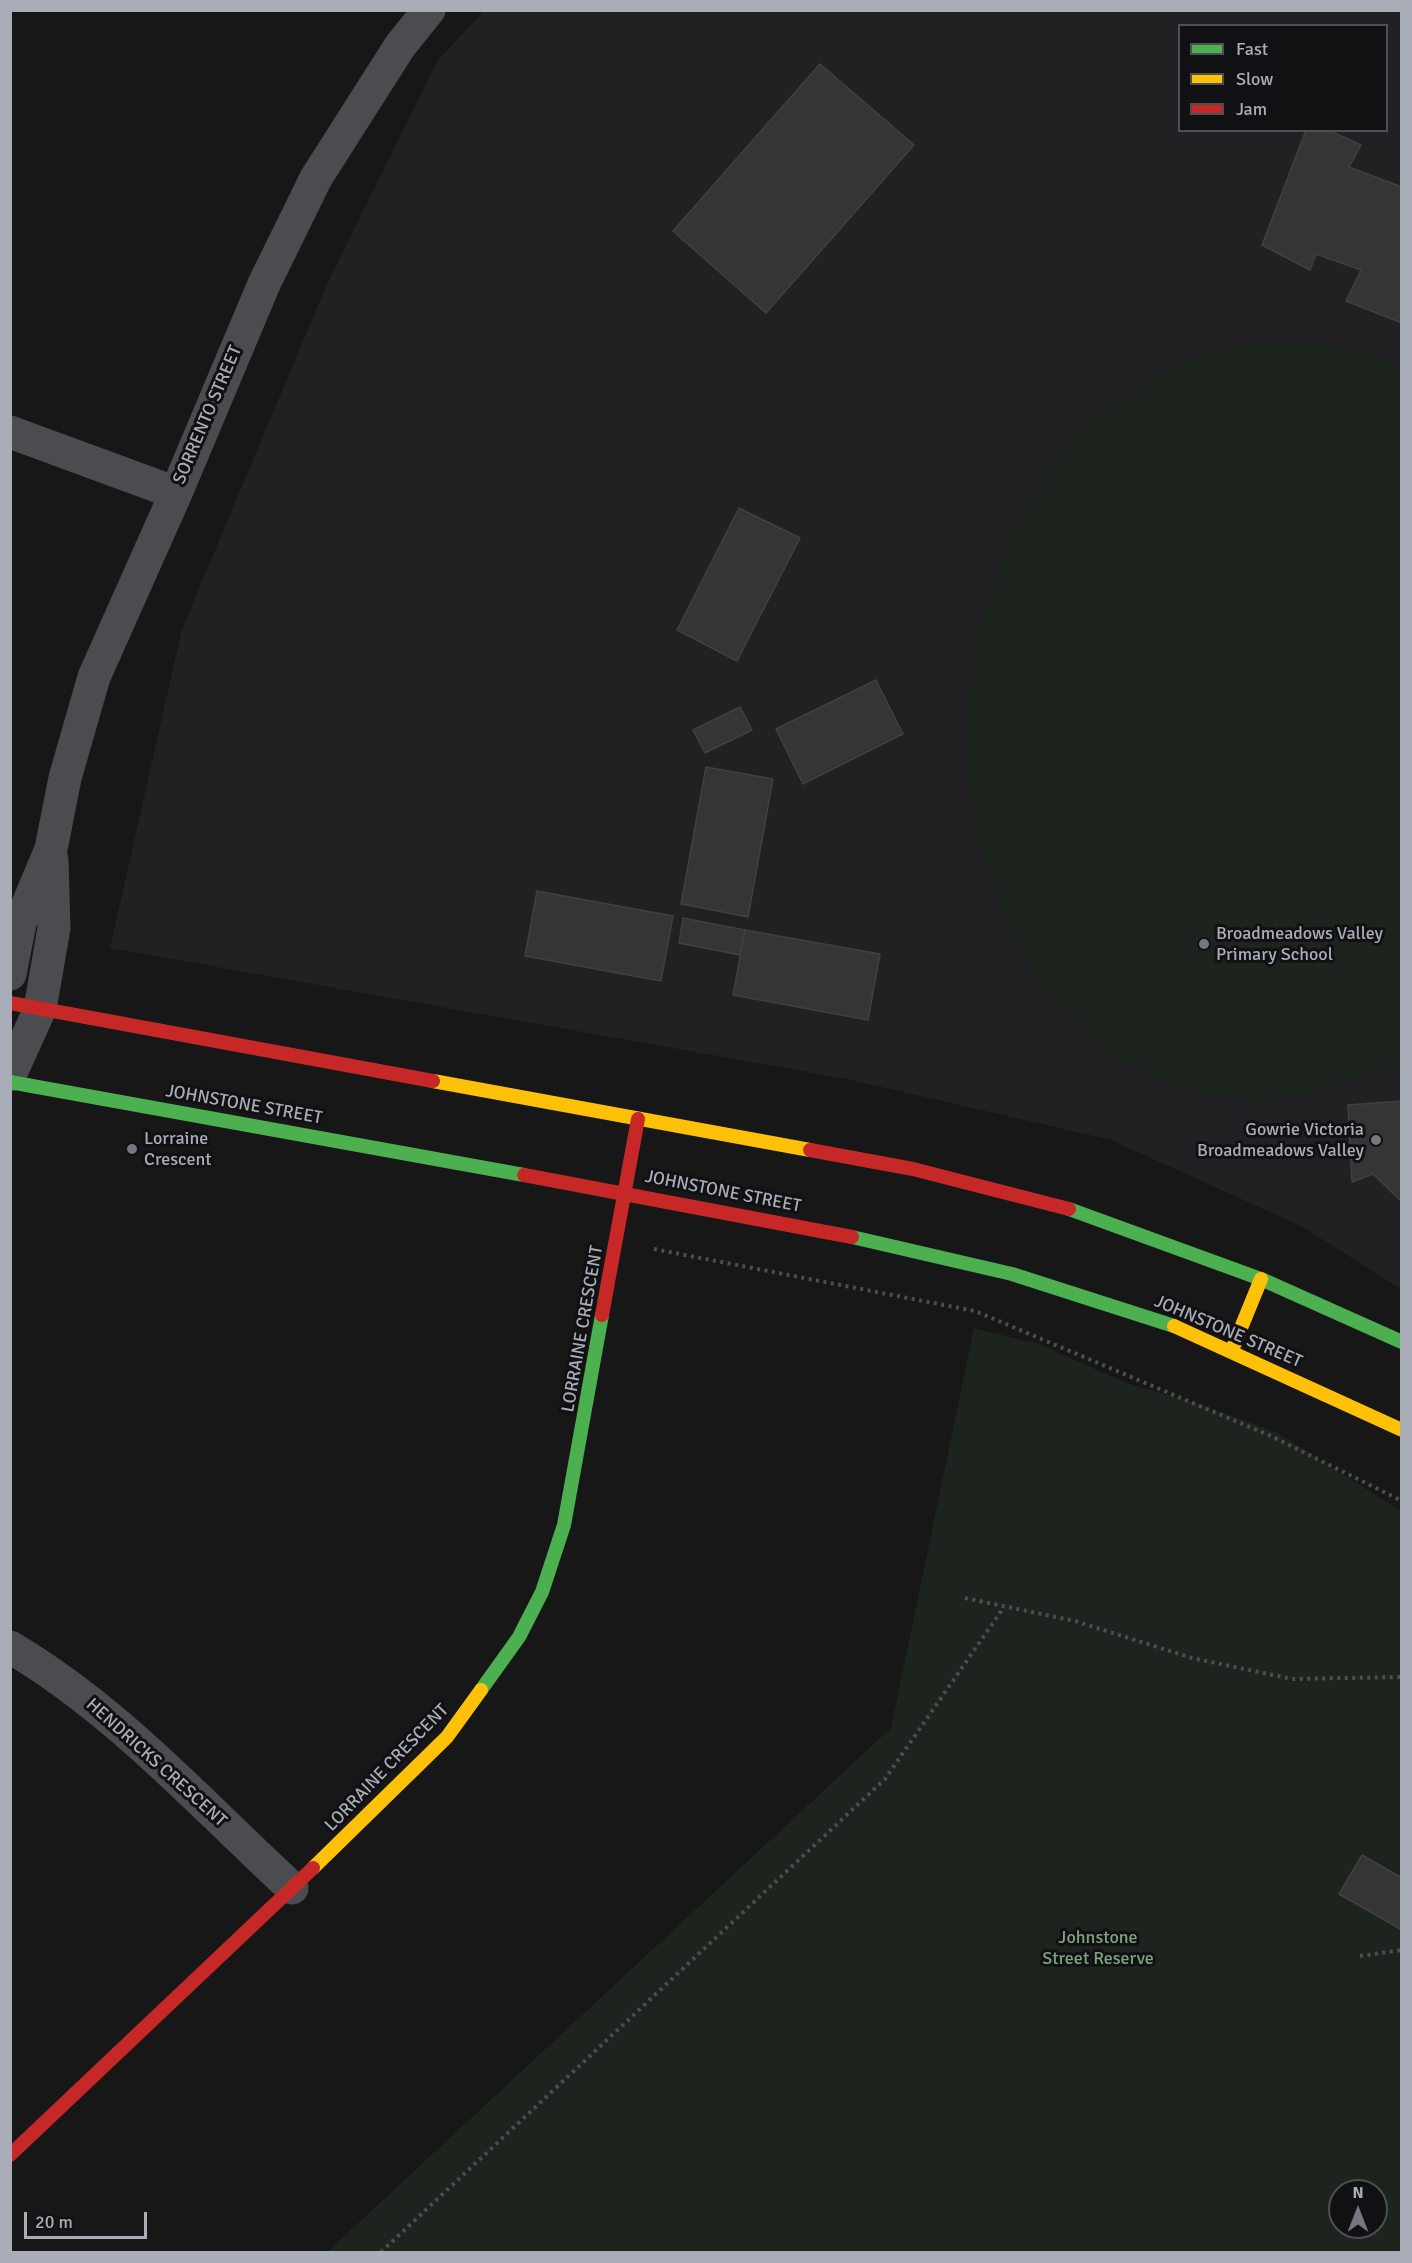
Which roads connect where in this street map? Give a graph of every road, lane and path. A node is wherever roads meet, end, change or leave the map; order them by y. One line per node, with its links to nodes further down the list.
1 (429, 10): 3 (street, SORRENTO STREET)
2 (10, 432): 3 (street)
3 (176, 493): 4 (street, SORRENTO STREET)
4 (51, 849): 5 (street, SORRENTO STREET); 6 (street, SORRENTO STREET)
5 (10, 974)
6 (26, 1006): 7 (street, SORRENTO STREET); 9 (main road)
7 (10, 1075)
8 (10, 1082): 10 (main road, JOHNSTONE STREET)
9 (638, 1119): 10 (main road, LORRAINE CRESCENT); 12 (main road)
10 (626, 1192): 11 (main road, LORRAINE CRESCENT); 14 (main road, JOHNSTONE STREET)
11 (617, 1241): 16 (path); 21 (main road, LORRAINE CRESCENT)
12 (1260, 1279): 13 (main road); 14 (main road)
13 (1401, 1342)
14 (1232, 1350): 15 (main road, JOHNSTONE STREET)
15 (1401, 1430)
16 (1401, 1501)
17 (965, 1598): 18 (path)
18 (1004, 1607): 20 (path); 25 (path)
19 (10, 1647): 21 (street, HENDRICKS CRESCENT)
20 (1401, 1677)
21 (292, 1888): 24 (main road, LORRAINE CRESCENT)
22 (1401, 1950): 23 (path)
23 (1360, 1956)
24 (10, 2155)
25 (381, 2253)

